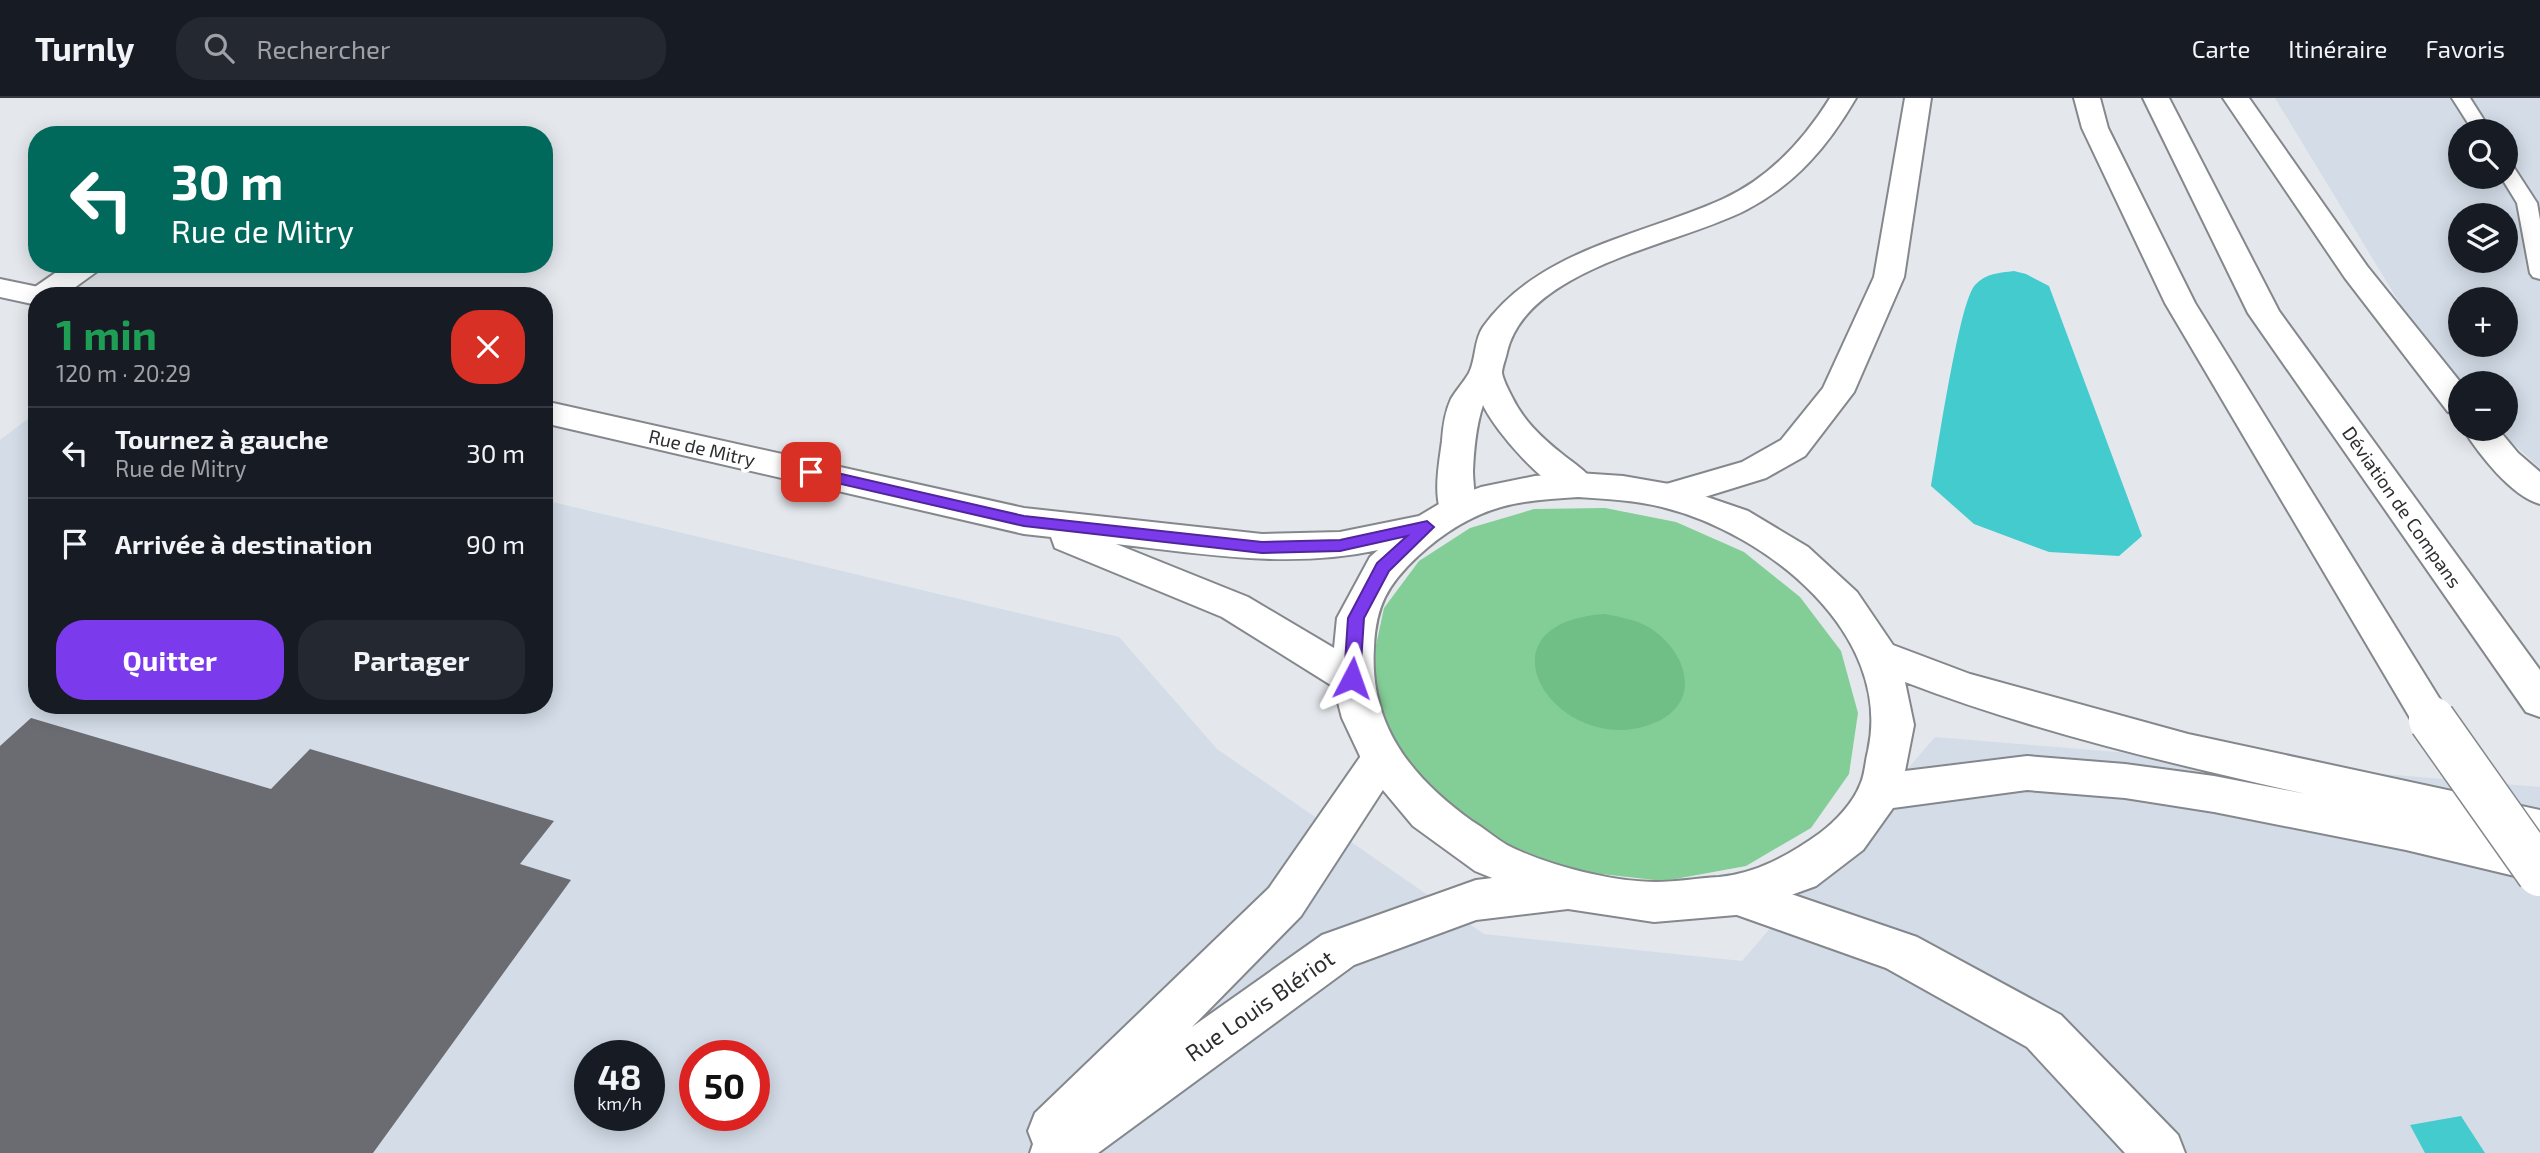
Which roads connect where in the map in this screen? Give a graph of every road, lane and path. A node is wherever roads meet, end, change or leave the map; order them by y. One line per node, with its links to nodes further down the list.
1 (1843, 98): 15 (main road)
2 (1918, 98): 21 (main road)
3 (2087, 98): 31 (main road, bridge)
4 (2156, 98): 26 (main road, Déviation de Compans)
5 (2236, 98): 16 (main road)
6 (2461, 98): 7 (lane)
7 (2474, 119)
8 (2518, 187): 9 (lane)
9 (2533, 208): 11 (lane)
10 (75, 273): 12 (main road)
11 (2540, 274)
12 (56, 287)
13 (0, 288): 14 (main road)
14 (28, 294)
15 (1486, 372): 19 (main road); 22 (main road)
16 (2448, 389)
17 (553, 414): 23 (main road, Rue de Mitry)
18 (2490, 441): 20 (main road)
19 (1578, 485): 21 (main road); 22 (main road)
20 (2540, 492)
21 (1669, 496): 24 (main road)
22 (1442, 518): 23 (main road, Rue de Mitry); 25 (main road)
23 (1024, 521): 25 (main road, Rue de Mitry)
24 (1879, 656): 28 (main road); 29 (main road)
25 (1352, 678): 27 (main road)
26 (2540, 701)
27 (1382, 759): 32 (main road); 34 (main road, Rue Louis Blériot)
28 (1880, 792): 30 (main road); 33 (main road)
29 (2540, 828)
30 (2540, 863)
31 (2540, 873)
32 (1568, 889): 33 (main road); 35 (main road, Rue Louis Blériot)
33 (1736, 895): 36 (main road)
34 (1031, 1153)
35 (1055, 1153)
36 (2160, 1153)

